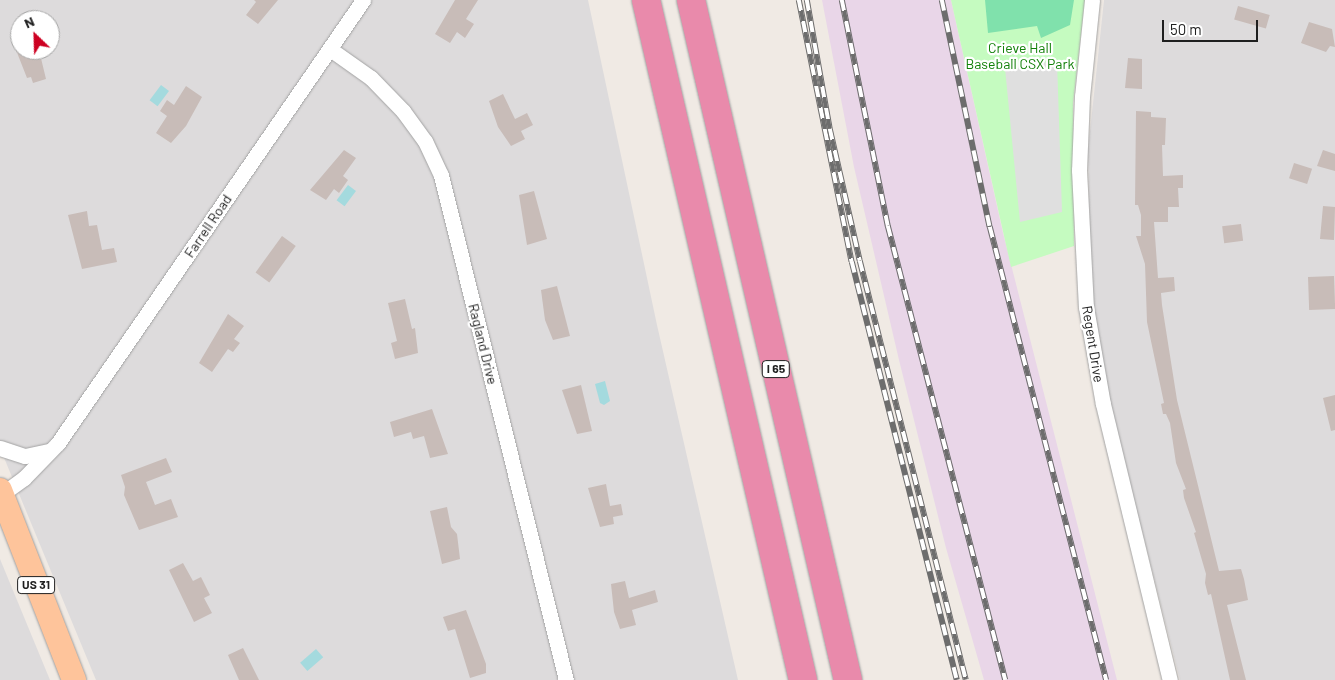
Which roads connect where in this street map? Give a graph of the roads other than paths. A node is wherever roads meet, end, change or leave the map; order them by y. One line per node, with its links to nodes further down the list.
1 (363, 0): 5 (street, Farrell Road)
2 (646, 0): 11 (highway)
3 (691, 0): 12 (highway, I 65)
4 (1092, 0): 13 (street, Regent Drive)
5 (330, 49): 7 (street, Farrell Road); 10 (street, Ragland Drive)
6 (0, 448): 7 (street)
7 (50, 451): 8 (street, Farrell Road)
8 (1, 492): 9 (main road, US 31)
9 (74, 680)
10 (566, 680)
11 (803, 680)
12 (848, 680)
13 (1170, 680)

